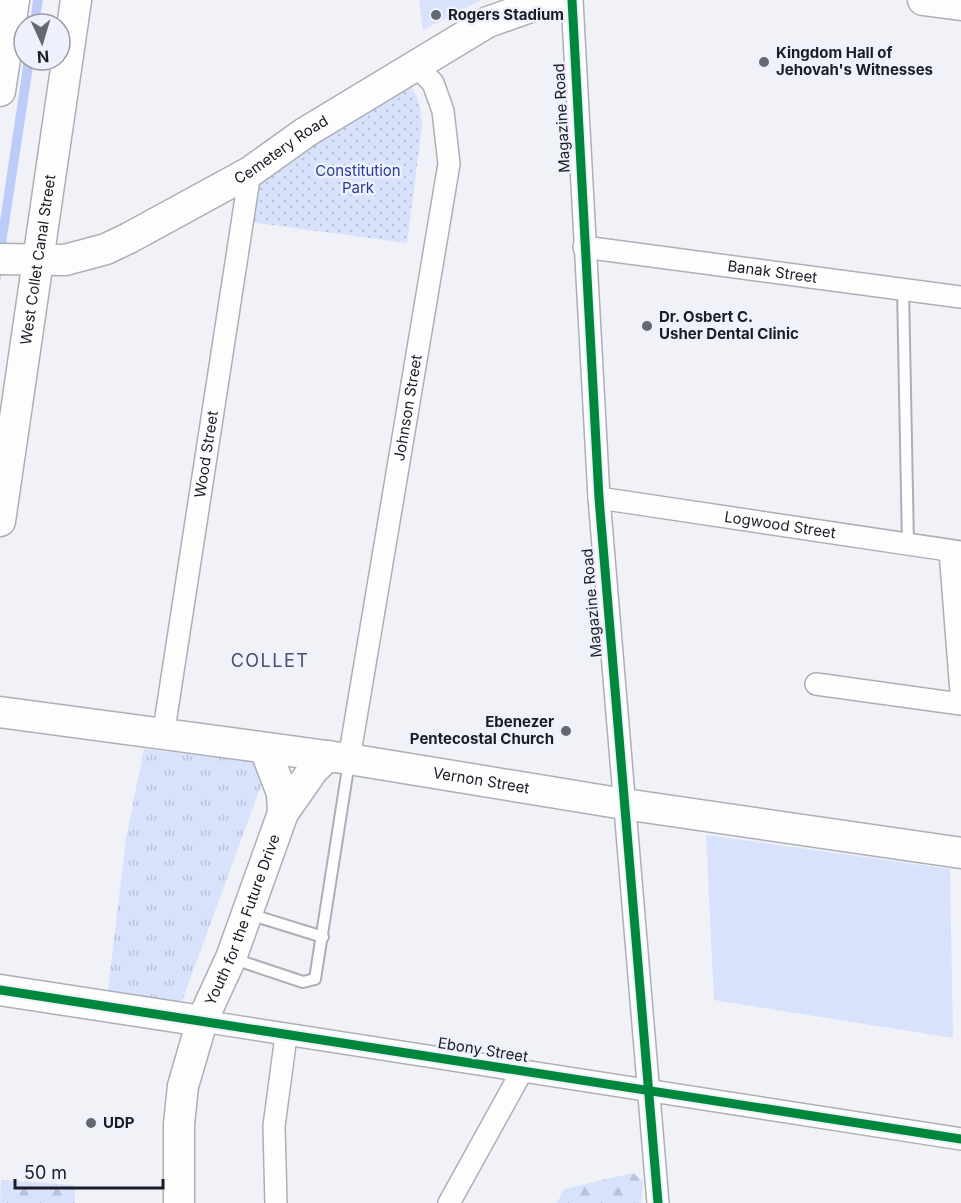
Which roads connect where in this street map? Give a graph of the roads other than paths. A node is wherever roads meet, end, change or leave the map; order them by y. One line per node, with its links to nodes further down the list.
1 (14, 0): 8 (main road)
2 (76, 0): 11 (main road, West Collet Canal Street)
3 (550, 0): 7 (main road, Cemetery Road)
4 (572, 0): 10 (street, Magazine Road)
5 (922, 0): 6 (main road)
6 (961, 5)
7 (416, 66): 9 (main road, Cemetery Road); 24 (street, Johnson Street)
8 (0, 91)
9 (250, 172): 11 (main road, Cemetery Road); 22 (street, Wood Street)
10 (584, 247): 12 (street, Banak Street); 14 (street, Magazine Road)
11 (20, 260): 15 (main road, West Collet Canal Street)
12 (903, 289): 13 (street, Banak Street); 16 (lane)
13 (961, 297)
14 (599, 498): 16 (street, Logwood Street); 25 (street, Magazine Road)
15 (0, 521)
16 (908, 544): 17 (street, Logwood Street)
17 (956, 552): 19 (street)
18 (816, 684): 20 (street)
19 (961, 693)
20 (961, 704)
21 (0, 712): 22 (main road, Vernon Street)
22 (163, 736): 23 (main road, Vernon Street)
23 (266, 749): 24 (main road, Vernon Street); 26 (main road, Youth for the Future Drive)
24 (338, 758): 25 (main road, Vernon Street); 26 (main road, Youth for the Future Drive); 29 (lane)
25 (624, 804): 27 (main road, Vernon Street); 35 (street, Magazine Road)
26 (283, 813): 28 (main road, Youth for the Future Drive)
27 (961, 853)
28 (248, 914): 29 (lane); 30 (main road, Youth for the Future Drive)
29 (323, 937): 30 (lane)
30 (231, 958): 32 (main road, Youth for the Future Drive)
31 (0, 990): 32 (main road, Ebony Street)
32 (202, 1021): 33 (street, Ebony Street); 37 (main road, Youth for the Future Drive)
33 (286, 1035): 34 (street, Ebony Street); 38 (street)
34 (522, 1071): 35 (street, Ebony Street); 39 (street)
35 (650, 1092): 36 (street, Ebony Street); 40 (street, Magazine Road)
36 (961, 1139)
37 (178, 1203)
38 (276, 1203)
39 (449, 1203)
40 (657, 1203)

